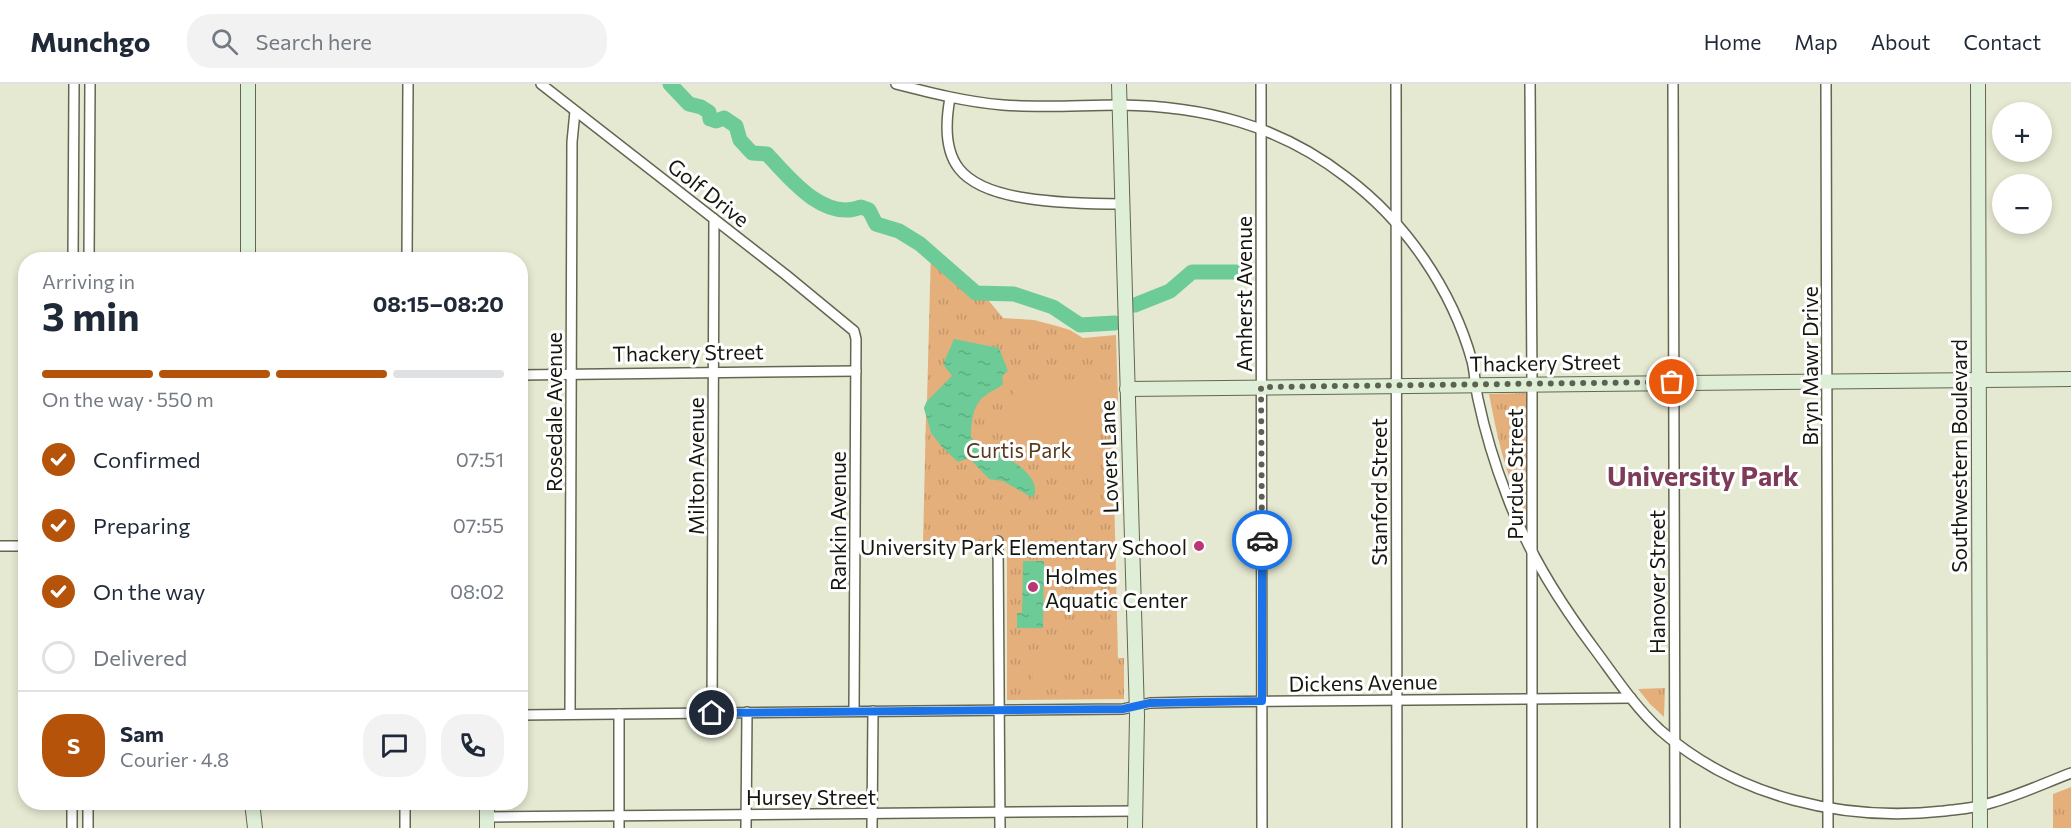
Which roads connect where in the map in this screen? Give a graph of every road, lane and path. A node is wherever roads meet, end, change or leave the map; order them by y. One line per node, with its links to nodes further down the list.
1 (74, 84): 21 (street)
2 (90, 84): 22 (street)
3 (248, 84): 23 (street)
4 (408, 84): 24 (street)
5 (541, 84): 16 (street, Golf Drive)
6 (896, 84): 14 (street)
7 (1119, 84): 15 (street, Lovers Lane)
8 (1261, 84): 17 (street, Amherst Avenue)
9 (1396, 84): 20 (street, Stanford Street)
10 (1530, 84): 35 (street, Purdue Street)
11 (1673, 84): 33 (street, Hanover Street)
12 (1826, 84): 32 (street, Bryn Mawr Drive)
13 (1978, 84): 30 (street, Southwestern Boulevard)
14 (950, 98): 15 (street); 18 (street)
15 (1119, 105): 17 (street); 18 (street, Lovers Lane)
16 (575, 111): 19 (street, Golf Drive); 29 (street, Rosedale Avenue)
17 (1261, 129): 20 (street); 37 (street, Amherst Avenue)
18 (1122, 204): 38 (street, Lovers Lane)
19 (714, 219): 25 (street, Golf Drive); 27 (street, Milton Avenue)
20 (1396, 222): 34 (street); 36 (street, Stanford Street)
21 (73, 252)
22 (89, 252)
23 (248, 252)
24 (407, 252)
25 (854, 331): 26 (street, Rankin Avenue)
26 (856, 371): 27 (street, Thackery Street); 49 (street, Rankin Avenue)
27 (713, 373): 29 (street, Thackery Street); 52 (street, Milton Avenue)
28 (528, 375): 29 (street, Thackery Street)
29 (571, 375): 53 (street, Rosedale Avenue)
30 (1979, 379): 31 (street, Thackery Street); 32 (street, Thackery Street); 58 (street, Southwestern Boulevard)
31 (2071, 379)
32 (1828, 380): 33 (street, Thackery Street); 59 (street, Bryn Mawr Drive)
33 (1672, 382): 35 (street, Thackery Street); 56 (street, Hanover Street)
34 (1476, 384): 35 (street, Thackery Street); 36 (street, Thackery Street); 42 (street)
35 (1532, 384): 42 (street, Purdue Street)
36 (1396, 386): 37 (street, Thackery Street); 45 (street, Stanford Street)
37 (1261, 387): 38 (street, Thackery Street); 46 (street, Amherst Avenue)
38 (1127, 389): 47 (street, Lovers Lane)
39 (998, 541): 48 (street)
40 (0, 546): 41 (street)
41 (18, 546)
42 (1531, 551): 43 (street, Purdue Street); 44 (street)
43 (1531, 698): 44 (street, Dickens Avenue); 45 (street, Dickens Avenue); 81 (street, Purdue Street)
44 (1631, 698): 56 (street)
45 (1397, 700): 46 (street, Dickens Avenue); 80 (street, Stanford Street)
46 (1262, 701): 47 (street, Dickens Avenue); 79 (street, Amherst Avenue)
47 (1136, 706): 48 (street, Dickens Avenue); 64 (street, Lovers Lane)
48 (999, 710): 50 (street, Dickens Avenue); 65 (street)
49 (854, 711): 50 (street, Dickens Avenue); 51 (street, Dickens Avenue)
50 (873, 711): 66 (street)
51 (747, 712): 52 (street, Dickens Avenue); 67 (street)
52 (712, 713): 54 (street, Dickens Avenue)
53 (570, 714): 54 (street, Dickens Avenue); 55 (street, Dickens Avenue)
54 (619, 714): 68 (street)
55 (528, 715)
56 (1675, 741): 59 (street); 82 (street, Hanover Street)
57 (2071, 773): 58 (street)
58 (1980, 806): 59 (street); 84 (street, Southwestern Boulevard)
59 (1828, 808): 83 (street, Bryn Mawr Drive)
60 (72, 810): 70 (street)
61 (88, 810): 71 (street)
62 (253, 810): 72 (street)
63 (405, 810): 73 (street)
64 (1135, 811): 65 (street, Hursey Street); 78 (street, Lovers Lane)
65 (999, 812): 66 (street, Hursey Street); 77 (street)
66 (872, 813): 67 (street, Hursey Street); 76 (street)
67 (747, 814): 68 (street, Hursey Street); 75 (street)
68 (619, 816): 69 (street, Hursey Street); 74 (street)
69 (487, 822)
70 (72, 828)
71 (88, 828)
72 (255, 828)
73 (405, 828)
74 (619, 828)
75 (746, 828)
76 (872, 828)
77 (1000, 828)
78 (1135, 828)
79 (1262, 828)
80 (1397, 828)
81 (1532, 828)
82 (1675, 828)
83 (1828, 828)
84 (1980, 828)

